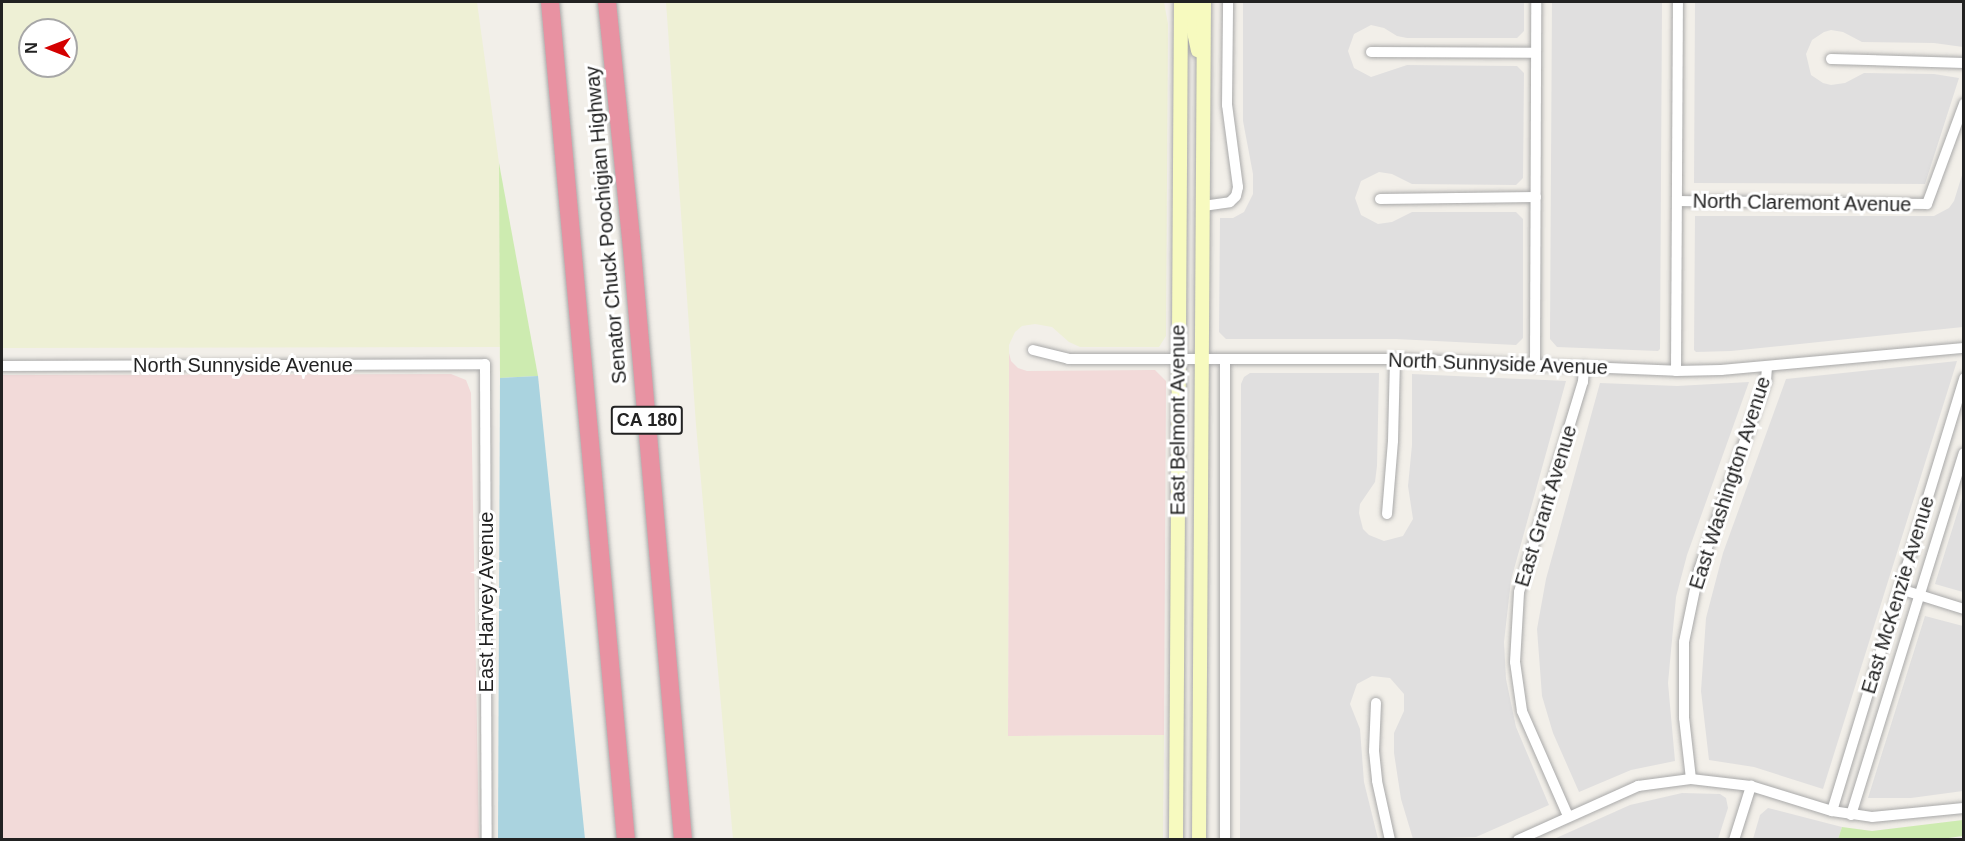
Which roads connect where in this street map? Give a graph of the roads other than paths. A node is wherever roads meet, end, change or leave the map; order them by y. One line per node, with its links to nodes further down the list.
1 (550, 2): 45 (highway, Senator Chuck Poochigian Highway / CA 180)
2 (607, 2): 46 (highway, Senator Chuck Poochigian Highway / CA 180)
3 (1181, 2): 22 (street, East Belmont Avenue)
4 (1193, 2): 13 (street)
5 (1204, 2): 13 (street, East Belmont Avenue)
6 (1228, 2): 18 (street)
7 (1536, 2): 10 (street)
8 (1678, 2): 17 (street)
9 (1371, 52): 10 (street)
10 (1536, 53): 15 (street)
11 (1832, 59): 12 (street)
12 (1964, 63)
13 (1204, 75): 18 (street, East Belmont Avenue)
14 (1964, 104): 17 (street, North Claremont Avenue)
15 (1536, 197): 16 (street); 26 (street)
16 (1380, 199)
17 (1677, 201): 30 (street)
18 (1203, 206): 23 (street, East Belmont Avenue)
19 (1964, 348): 29 (street, North Sunnyside Avenue)
20 (1032, 350): 22 (street, North Sunnyside Avenue)
21 (1395, 359): 24 (street, North Sunnyside Avenue); 26 (street, North Sunnyside Avenue); 33 (street)
22 (1179, 360): 23 (street, North Sunnyside Avenue); 47 (street, East Belmont Avenue)
23 (1201, 360): 24 (street, North Sunnyside Avenue); 48 (street, East Belmont Avenue)
24 (1225, 360): 49 (street)
25 (485, 364): 27 (street, North Sunnyside Avenue); 44 (street, East Harvey Avenue)
26 (1534, 365): 28 (street, North Sunnyside Avenue)
27 (2, 366)
28 (1584, 366): 30 (street, North Sunnyside Avenue); 43 (street, East Grant Avenue)
29 (1767, 366): 30 (street, North Sunnyside Avenue); 38 (street, East Washington Avenue)
30 (1676, 371)
31 (1964, 378): 34 (street, East McKenzie Avenue)
32 (1964, 453): 35 (street, East McKenzie Avenue)
33 (1387, 514)
34 (1900, 589): 35 (street); 41 (street, East McKenzie Avenue)
35 (1920, 595): 36 (street); 42 (street, East McKenzie Avenue)
36 (1964, 609)
37 (1376, 703): 50 (street)
38 (1691, 779): 39 (street); 43 (street)
39 (1751, 786): 41 (street); 52 (street)
40 (1964, 808): 42 (street)
41 (1832, 811): 42 (street)
42 (1851, 815)
43 (1568, 816): 51 (street)
44 (487, 840)
45 (626, 840)
46 (683, 840)
47 (1176, 840)
48 (1199, 840)
49 (1225, 840)
50 (1390, 840)
51 (1518, 840)
52 (1734, 840)

